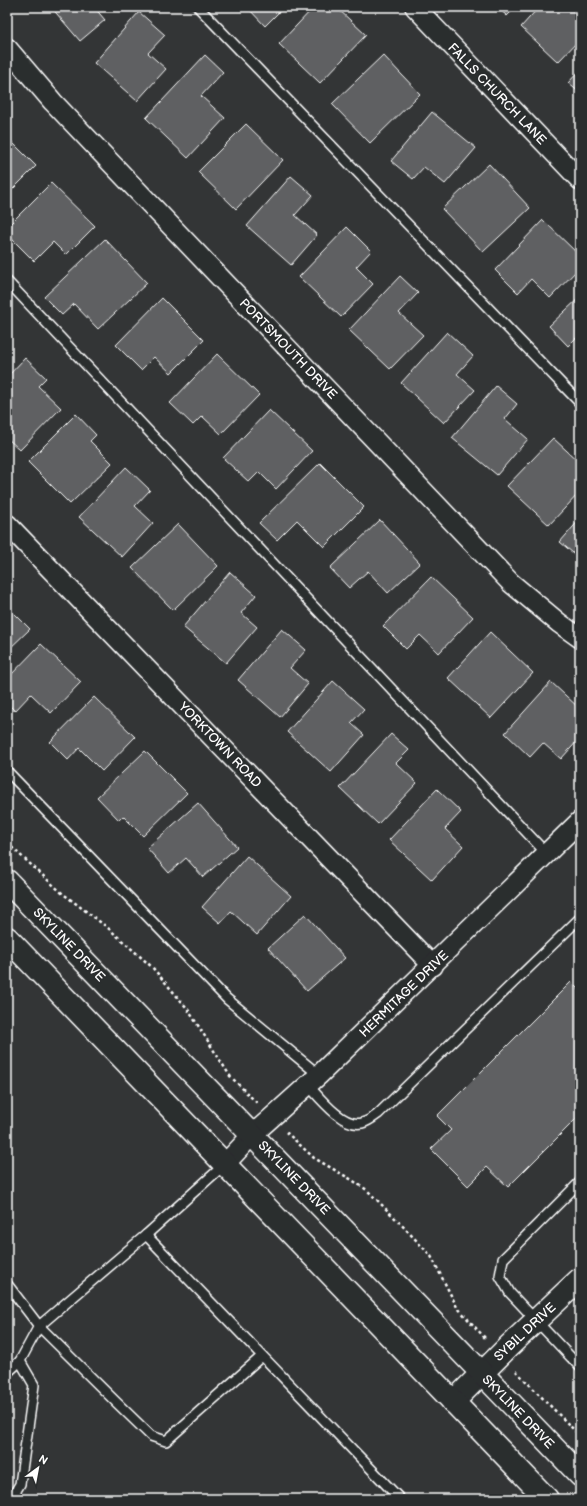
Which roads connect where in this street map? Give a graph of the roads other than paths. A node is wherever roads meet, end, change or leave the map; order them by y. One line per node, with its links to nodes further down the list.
1 (198, 7): 6 (lane)
2 (415, 7): 4 (street, FALLS CHURCH LANE)
3 (7, 48): 8 (street, PORTSMOUTH DRIVE)
4 (580, 180)
5 (7, 281): 11 (lane)
6 (580, 403)
7 (7, 524): 15 (street, YORKTOWN ROAD)
8 (580, 638)
9 (7, 771): 16 (lane)
10 (580, 821): 11 (street, HERMITAGE DRIVE)
11 (547, 854): 15 (street, HERMITAGE DRIVE)
12 (7, 881): 17 (main road, SKYLINE DRIVE)
13 (580, 918): 16 (lane)
14 (7, 938): 18 (main road)
15 (433, 966): 16 (street, HERMITAGE DRIVE)
16 (314, 1080): 17 (street, HERMITAGE DRIVE)
17 (252, 1135): 18 (street, HERMITAGE DRIVE); 29 (main road, SKYLINE DRIVE)
18 (225, 1164): 20 (lane); 30 (main road)
19 (580, 1182): 23 (lane)
20 (146, 1235): 24 (lane); 25 (lane)
21 (580, 1279): 23 (main road, SYBIL DRIVE)
22 (7, 1284): 24 (lane)
23 (536, 1322): 27 (lane); 29 (main road, SYBIL DRIVE)
24 (39, 1326): 25 (lane); 26 (lane)
25 (262, 1356): 33 (lane)
26 (20, 1361): 28 (lane); 32 (lane)
27 (580, 1367)
28 (7, 1373)
29 (481, 1373): 30 (main road, SYBIL DRIVE); 31 (main road, SKYLINE DRIVE)
30 (453, 1402): 34 (main road)
31 (580, 1475)
32 (11, 1499)
33 (400, 1499)
34 (547, 1499)

